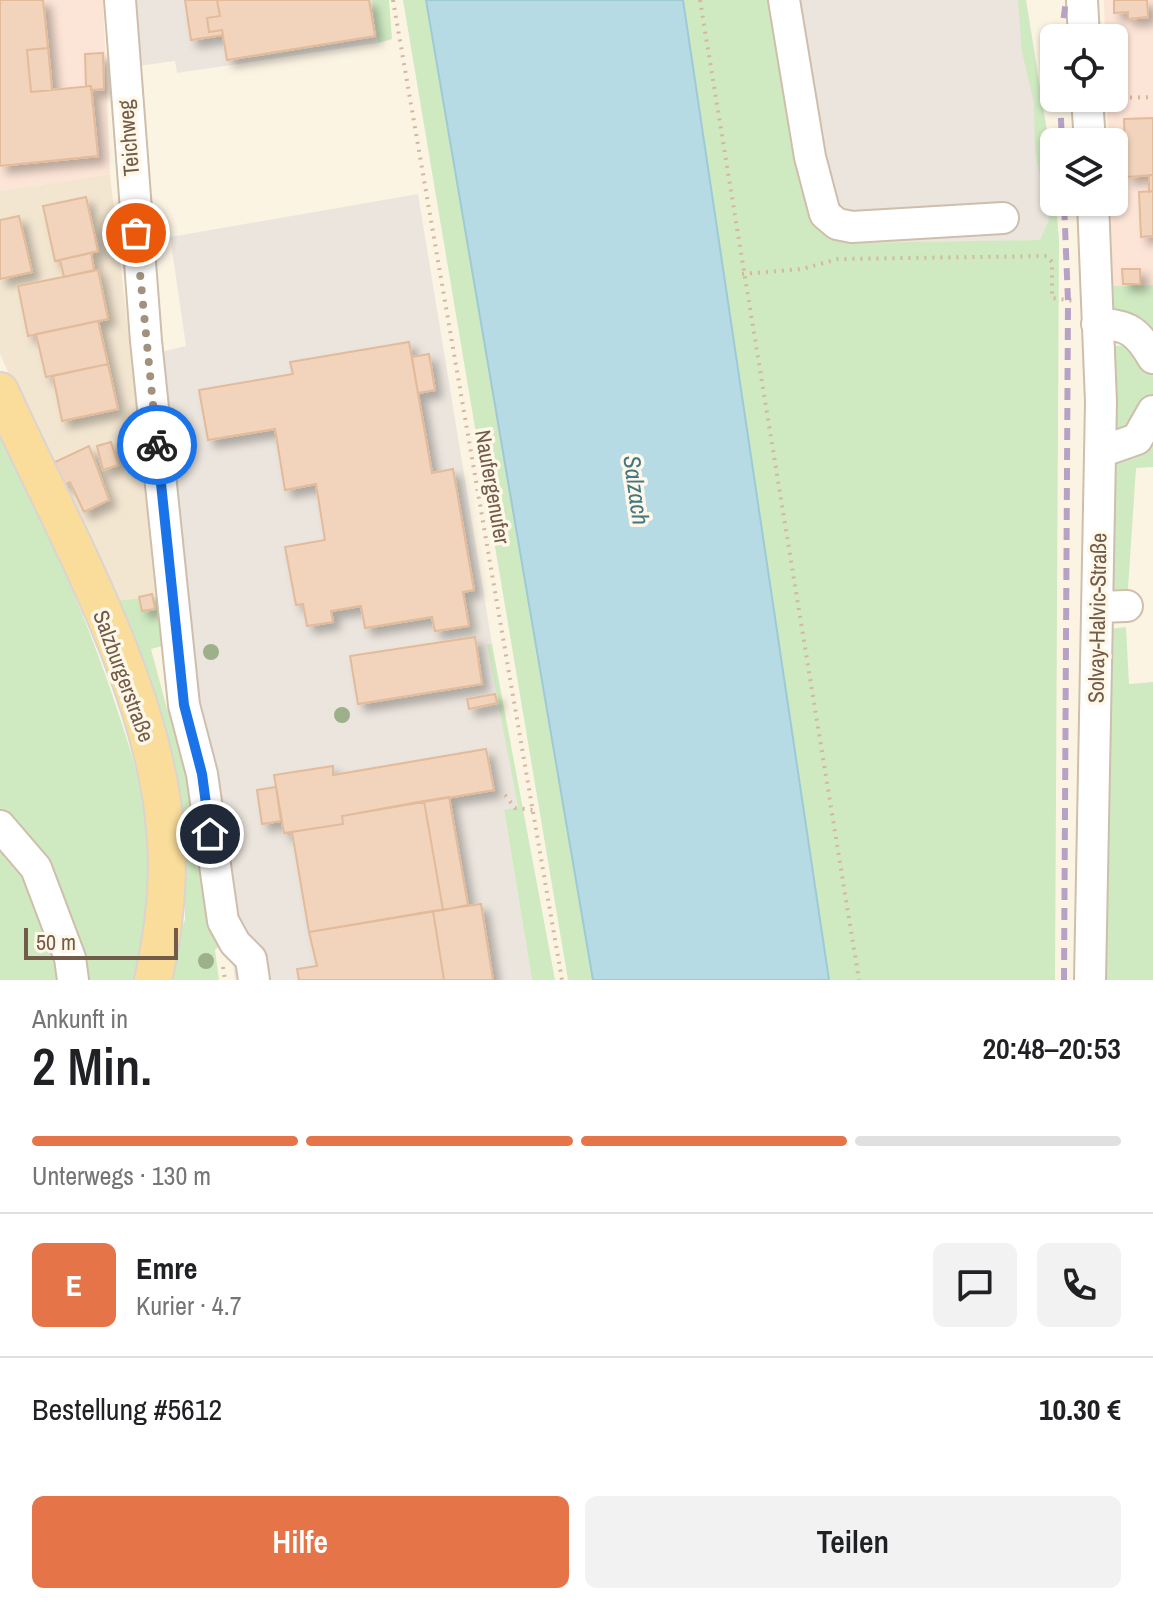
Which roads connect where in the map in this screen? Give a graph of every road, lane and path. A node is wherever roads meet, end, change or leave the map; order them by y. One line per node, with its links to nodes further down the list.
1 (120, 0): 24 (street, Teichweg)
2 (393, 0): 20 (path, Naufergenufer)
3 (700, 0): 11 (path)
4 (784, 0): 10 (street)
5 (1082, 1): 6 (street)
6 (1083, 24)
7 (1153, 97): 8 (path)
8 (1128, 98)
9 (1094, 216): 12 (street, Solvay-Halvic-Straße)
10 (1003, 218)
11 (742, 274): 12 (path); 26 (path)
12 (1097, 312): 13 (street); 16 (street, Solvay-Halvic-Straße)
13 (1153, 358)
14 (0, 391): 23 (main road, Salzburgerstraße)
15 (1153, 411): 16 (street)
16 (1100, 452): 18 (street, Solvay-Halvic-Straße)
17 (1127, 606): 18 (street)
18 (1097, 607): 27 (street, Solvay-Halvic-Straße)
19 (505, 795): 20 (path)
20 (533, 810): 25 (path, Naufergenufer)
21 (0, 826): 22 (street)
22 (73, 980)
23 (153, 980)
24 (254, 980)
25 (562, 980)
26 (859, 980)
27 (1090, 980)

